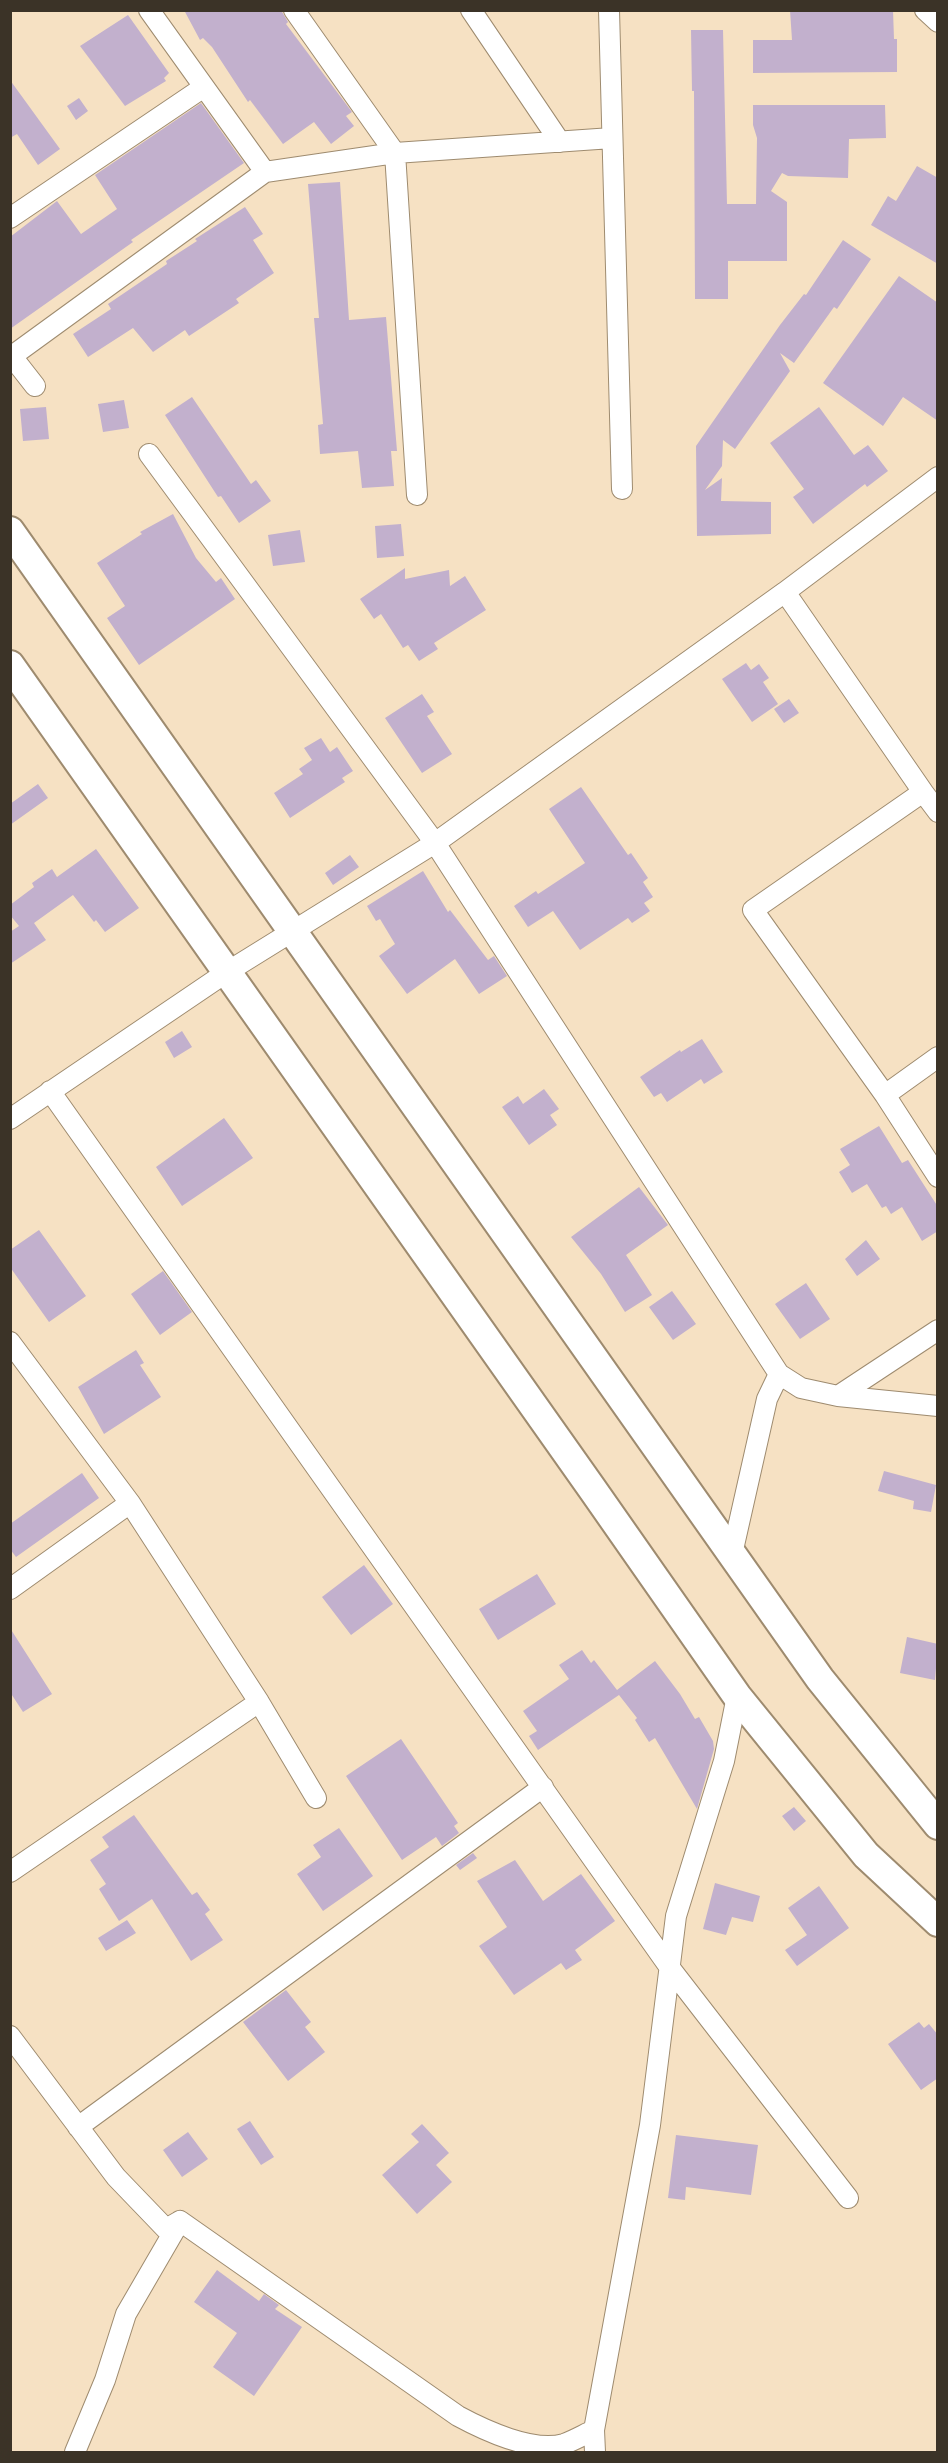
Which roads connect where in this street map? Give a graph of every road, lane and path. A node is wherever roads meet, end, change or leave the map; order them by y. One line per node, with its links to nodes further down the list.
1 (149, 10): 7 (street)
2 (294, 10): 10 (street)
3 (471, 10): 9 (street)
4 (609, 10): 8 (street)
5 (926, 10): 6 (street)
6 (938, 22)
7 (204, 87): 11 (street); 12 (street)
8 (612, 138): 9 (street); 17 (street)
9 (560, 142): 10 (street)
10 (395, 153): 11 (street); 18 (street)
11 (265, 172): 13 (street)
12 (10, 218)
13 (11, 355): 14 (street)
14 (35, 386)
15 (149, 454): 24 (street)
16 (932, 486): 20 (street)
17 (622, 489)
18 (417, 495)
19 (10, 531): 25 (highway)
20 (785, 592): 22 (street); 24 (street)
21 (10, 665): 26 (highway)
22 (923, 792): 23 (street); 29 (street)
23 (938, 812)
24 (435, 843): 25 (street); 34 (street)
25 (292, 929): 26 (street); 38 (highway)
26 (227, 972): 28 (street); 40 (highway)
27 (938, 1057): 29 (street)
28 (50, 1091): 30 (street); 42 (street)
29 (885, 1095): 31 (street)
30 (10, 1119)
31 (938, 1178)
32 (938, 1330): 35 (street)
33 (10, 1342): 37 (street)
34 (779, 1374): 35 (street); 38 (street)
35 (838, 1396): 36 (street)
36 (938, 1406)
37 (130, 1503): 39 (street); 41 (street)
38 (732, 1554): 44 (highway)
39 (10, 1588)
40 (736, 1696): 46 (highway); 47 (street)
41 (259, 1702): 43 (street); 45 (street)
42 (543, 1787): 47 (street); 49 (street)
43 (316, 1798)
44 (938, 1825)
45 (10, 1872)
46 (938, 1922)
47 (670, 1968): 50 (street); 52 (street)
48 (10, 2036): 49 (street)
49 (78, 2127): 51 (street)
50 (848, 2198)
51 (180, 2221): 52 (street); 53 (street)
52 (594, 2430): 54 (street)
53 (75, 2452)
54 (595, 2452)

